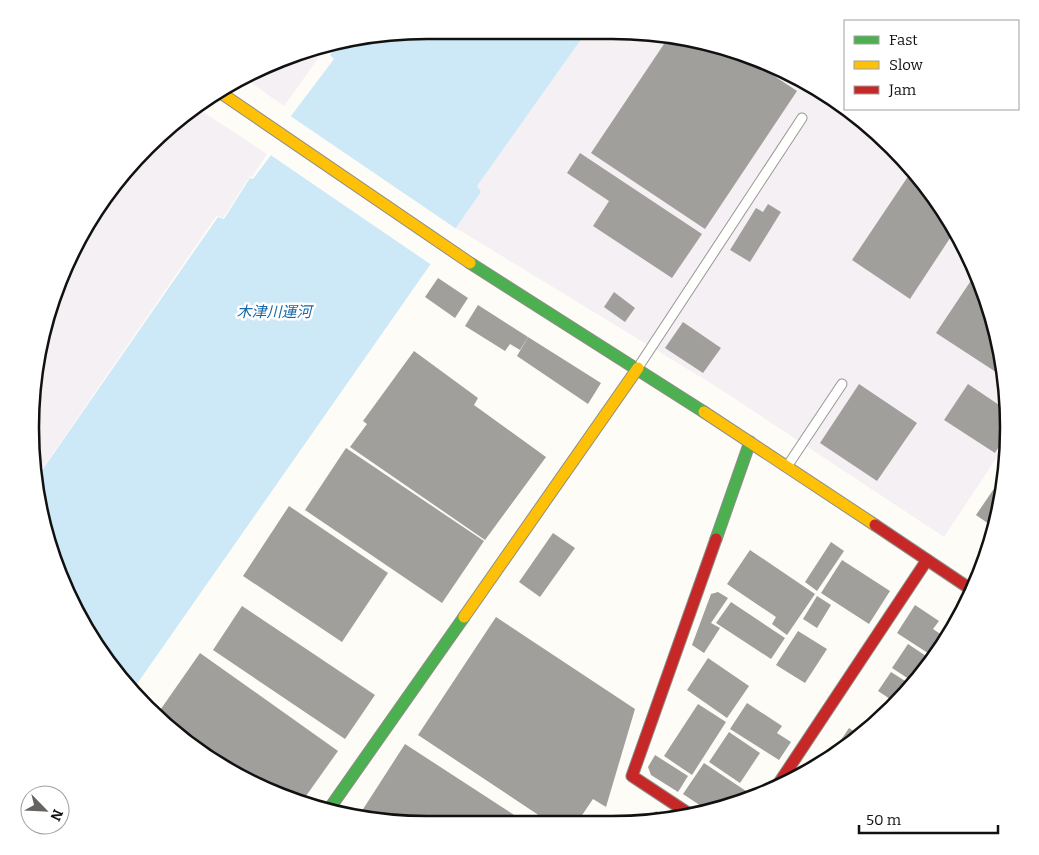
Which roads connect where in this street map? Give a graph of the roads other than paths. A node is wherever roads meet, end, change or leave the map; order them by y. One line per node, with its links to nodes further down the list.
1 (225, 96): 3 (street)
2 (802, 118): 3 (lane)
3 (638, 368): 5 (street); 10 (street)
4 (842, 384): 6 (lane)
5 (750, 442): 6 (street); 11 (street)
6 (786, 466): 7 (street)
7 (927, 560): 8 (street); 9 (street)
8 (966, 586)
9 (784, 775)
10 (332, 804)
11 (683, 810)

